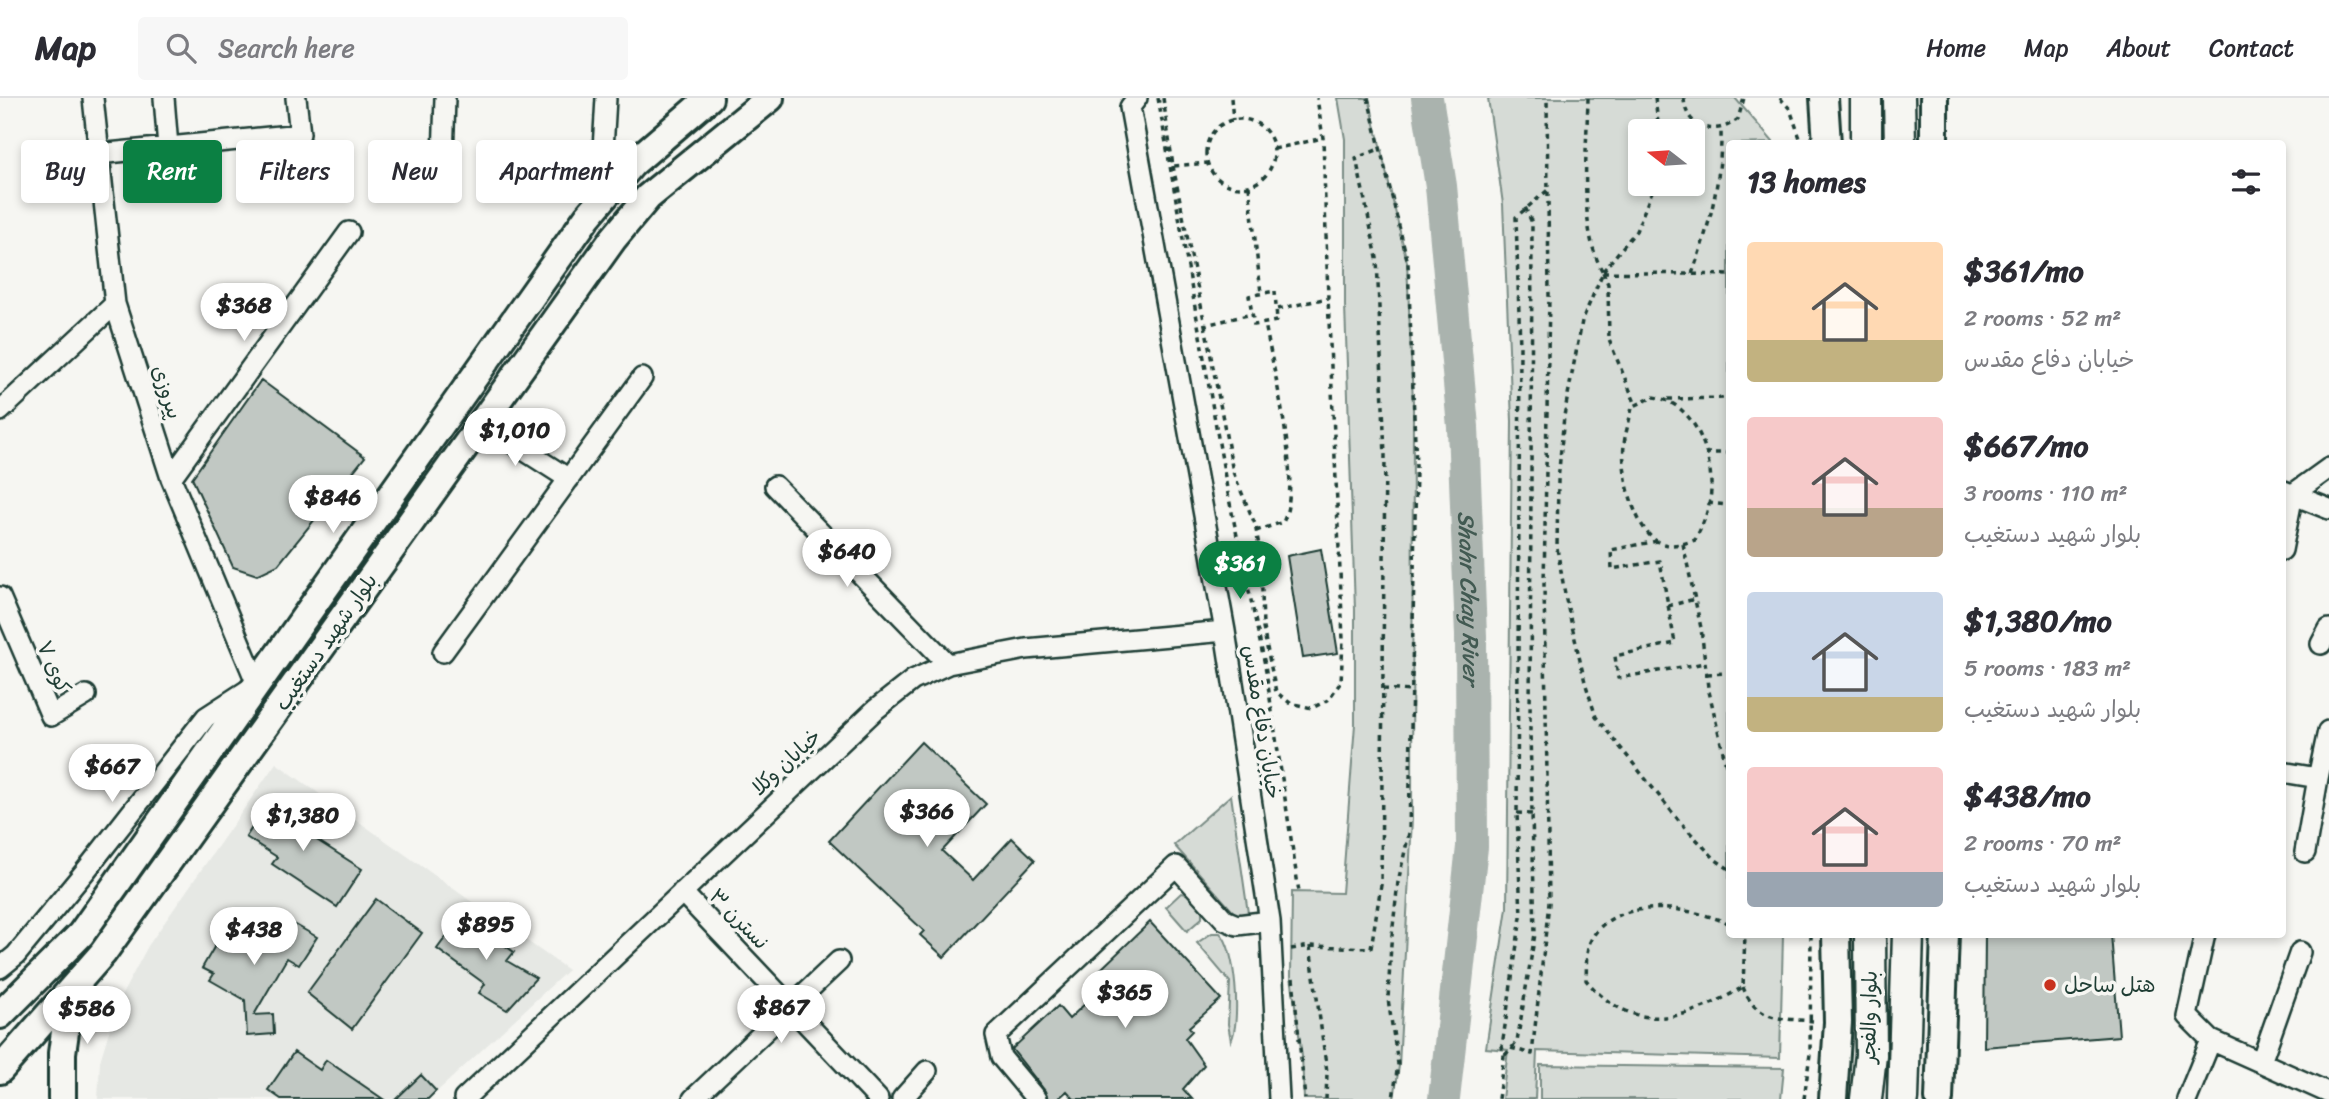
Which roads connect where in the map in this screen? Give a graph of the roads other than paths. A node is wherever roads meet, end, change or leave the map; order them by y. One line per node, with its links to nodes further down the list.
1 (93, 98): 15 (street, پیروزی)
2 (164, 98): 16 (street)
3 (296, 98): 22 (street)
4 (445, 98): 17 (street)
5 (606, 98): 18 (street)
6 (709, 98): 23 (main road, بلوار شهید دستغیب)
7 (770, 98): 30 (main road, بلوار شهید دستغیب)
8 (1802, 98): 14 (main road)
9 (1824, 98): 14 (main road)
10 (1866, 98): 19 (highway)
11 (1899, 98): 20 (highway)
12 (1934, 98): 21 (main road)
13 (1128, 101): 38 (street, خیابان دفاع مقدس)
14 (1826, 137)
15 (97, 140)
16 (167, 140)
17 (444, 140)
18 (604, 140)
19 (1866, 140)
20 (1899, 140)
21 (1934, 140)
22 (222, 142)
23 (637, 160)
24 (104, 203): 27 (street, پیروزی)
25 (599, 203): 41 (main road, بلوار شهید دستغیب)
26 (349, 232): 32 (street)
27 (115, 304): 29 (street); 32 (street, پیروزی)
28 (642, 378): 33 (street)
29 (0, 411)
30 (483, 424): 33 (street); 57 (main road, بلوار شهید دستغیب)
31 (2329, 468): 35 (street)
32 (171, 478): 41 (street, پیروزی)
33 (569, 478): 39 (street)
34 (775, 485): 40 (street)
35 (2287, 492): 36 (street)
36 (2329, 509)
37 (0, 597): 42 (street, کوی ۷)
38 (1225, 631): 40 (street, خیابان وکلا); 48 (street, خیابان دفاع مقدس)
39 (443, 652)
40 (948, 664): 47 (street, خیابان وکلا)
41 (257, 684): 56 (street); 59 (main road, بلوار شهید دستغیب)
42 (86, 695)
43 (2328, 731): 45 (street)
44 (2286, 773): 45 (street)
45 (2318, 778): 46 (street)
46 (2305, 852)
47 (682, 892): 58 (street, نسترن ۳); 66 (street, خیابان وکلا)
48 (1270, 921): 70 (street); 71 (street, خیابان دفاع مقدس)
49 (1836, 938): 72 (main road)
50 (1870, 938): 73 (highway, بلوار والفجر)
51 (1908, 938): 74 (highway, بلوار والفجر)
52 (1945, 938): 75 (main road)
53 (2203, 938): 60 (street)
54 (2300, 952): 61 (street)
55 (839, 961): 58 (street)
56 (0, 968)
57 (71, 990): 62 (main road, بلوار شهید دستغیب); 65 (main road)
58 (791, 1007): 67 (street); 68 (street, نسترن ۳)
59 (0, 1015)
60 (2211, 1040): 61 (street); 76 (street)
61 (2261, 1062): 64 (street)
62 (0, 1070)
63 (927, 1071): 69 (street)
64 (2329, 1093)
65 (62, 1099)
66 (464, 1099)
67 (693, 1099)
68 (878, 1099)
69 (902, 1099)
70 (1035, 1099)
71 (1279, 1099)
72 (1833, 1099)
73 (1866, 1099)
74 (1903, 1099)
75 (1939, 1099)
76 (2187, 1099)

